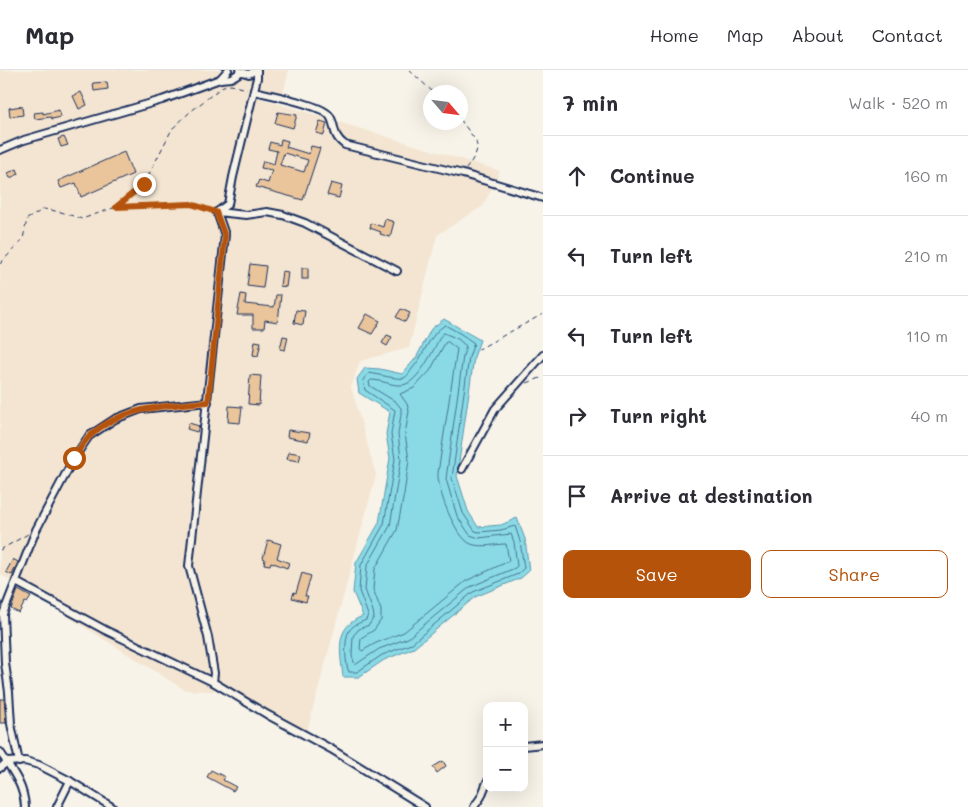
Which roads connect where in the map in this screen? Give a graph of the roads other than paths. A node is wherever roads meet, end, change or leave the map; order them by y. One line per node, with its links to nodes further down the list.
1 (228, 70): 5 (street)
2 (257, 70): 4 (street); 6 (street)
3 (240, 71): 4 (street); 5 (street)
4 (249, 74): 6 (street)
5 (220, 79): 7 (street)
6 (254, 90): 8 (street); 9 (street)
7 (0, 150)
8 (543, 198)
9 (216, 212): 10 (street); 12 (street)
10 (396, 271)
11 (543, 355): 13 (street)
12 (208, 402): 14 (street); 16 (street)
13 (462, 470)
14 (16, 582): 15 (street); 16 (street)
15 (1, 623): 21 (street)
16 (213, 682): 28 (street)
17 (543, 744): 18 (street)
18 (528, 746)
19 (0, 752): 20 (street)
20 (6, 762): 21 (street); 22 (street); 25 (street)
21 (19, 762): 23 (street)
22 (0, 768)
23 (70, 781): 26 (street); 27 (street)
24 (483, 792): 29 (street)
25 (25, 807)
26 (57, 807)
27 (112, 807)
28 (425, 807)
29 (474, 807)

